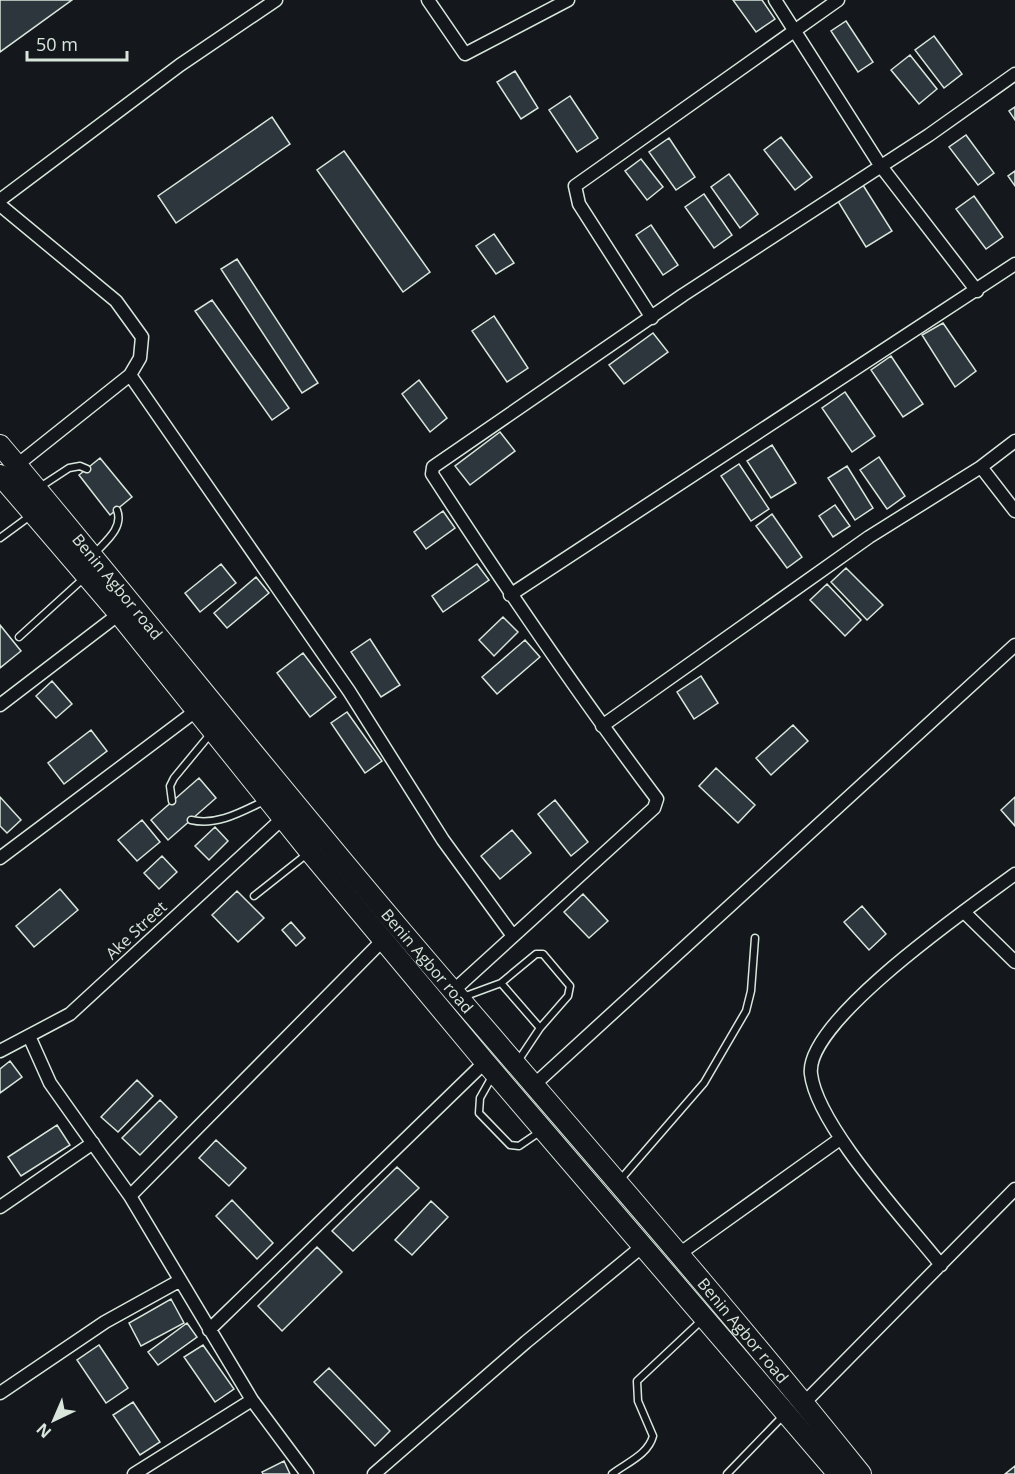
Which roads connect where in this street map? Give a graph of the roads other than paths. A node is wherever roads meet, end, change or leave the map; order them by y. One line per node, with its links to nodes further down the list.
1 (276, 0): 9 (street)
2 (428, 0): 3 (street)
3 (568, 0)
4 (775, 0): 6 (street)
5 (838, 0): 6 (street)
6 (795, 28): 8 (street); 13 (street)
7 (1015, 74): 8 (street)
8 (879, 165): 12 (street); 13 (street)
9 (0, 200)
10 (0, 205): 14 (street)
11 (1015, 264): 12 (street)
12 (977, 291): 27 (street)
13 (652, 318): 27 (street)
14 (130, 375): 19 (street); 44 (street)
15 (1015, 441): 17 (street)
16 (0, 445): 19 (highway, Benin Agbor road)
17 (981, 467): 22 (street); 33 (street)
18 (87, 469): 20 (lane)
19 (8, 470): 20 (highway, Benin Agbor road); 23 (highway, Benin Agbor road)
20 (37, 489): 25 (highway, Benin Agbor road)
21 (117, 510): 25 (lane)
22 (1015, 511)
23 (33, 513): 24 (lane); 26 (highway, Benin Agbor road)
24 (0, 538)
25 (93, 555): 49 (highway, Benin Agbor road)
26 (87, 576): 28 (highway, Benin Agbor road); 29 (lane)
27 (510, 595): 33 (street)
28 (119, 614): 31 (street); 32 (highway, Benin Agbor road)
29 (19, 636)
30 (1015, 645): 55 (street)
31 (0, 705)
32 (197, 710): 34 (highway, Benin Agbor road); 40 (street)
33 (602, 726): 44 (street)
34 (212, 731): 35 (highway, Benin Agbor road); 36 (lane)
35 (267, 799): 37 (highway, Benin Agbor road); 38 (lane)
36 (172, 801)
37 (283, 818): 39 (highway, Benin Agbor road); 51 (street, Ake Street)
38 (191, 820)
39 (310, 852): 42 (lane); 46 (highway, Benin Agbor road)
40 (0, 858)
41 (1015, 874): 43 (street)
42 (254, 896)
43 (964, 912): 47 (street); 57 (street)
44 (513, 936): 49 (street)
45 (755, 938): 59 (lane)
46 (384, 939): 54 (highway, Benin Agbor road); 61 (street)
47 (1015, 962)
48 (501, 983): 49 (lane); 50 (lane); 50 (lane)
49 (456, 994): 53 (highway, Benin Agbor road)
50 (540, 1028): 53 (lane)
51 (29, 1036): 52 (street, Ake Street); 58 (street)
52 (0, 1051)
53 (516, 1064): 55 (highway, Benin Agbor road)
54 (490, 1067): 56 (highway, Benin Agbor road); 56 (lane); 68 (street)
55 (536, 1084): 59 (highway, Benin Agbor road)
56 (543, 1129): 63 (highway, Benin Agbor road)
57 (840, 1138): 64 (street); 65 (street)
58 (93, 1143): 61 (street); 62 (street)
59 (618, 1182): 64 (highway, Benin Agbor road)
60 (1015, 1189): 65 (street)
61 (130, 1196): 66 (street)
62 (0, 1207)
63 (644, 1245): 67 (highway, Benin Agbor road); 75 (street)
64 (679, 1254): 71 (highway, Benin Agbor road)
65 (941, 1265): 71 (street)
66 (179, 1281): 68 (street); 69 (street)
67 (705, 1317): 72 (highway, Benin Agbor road); 76 (lane)
68 (209, 1330): 70 (street)
69 (0, 1393)
70 (252, 1400): 73 (street); 74 (street)
71 (804, 1403): 79 (highway, Benin Agbor road)
72 (786, 1413): 77 (lane); 78 (highway, Benin Agbor road)
73 (134, 1474)
74 (307, 1474)
75 (374, 1474)
76 (612, 1474)
77 (727, 1474)
78 (838, 1474)
79 (861, 1474)

